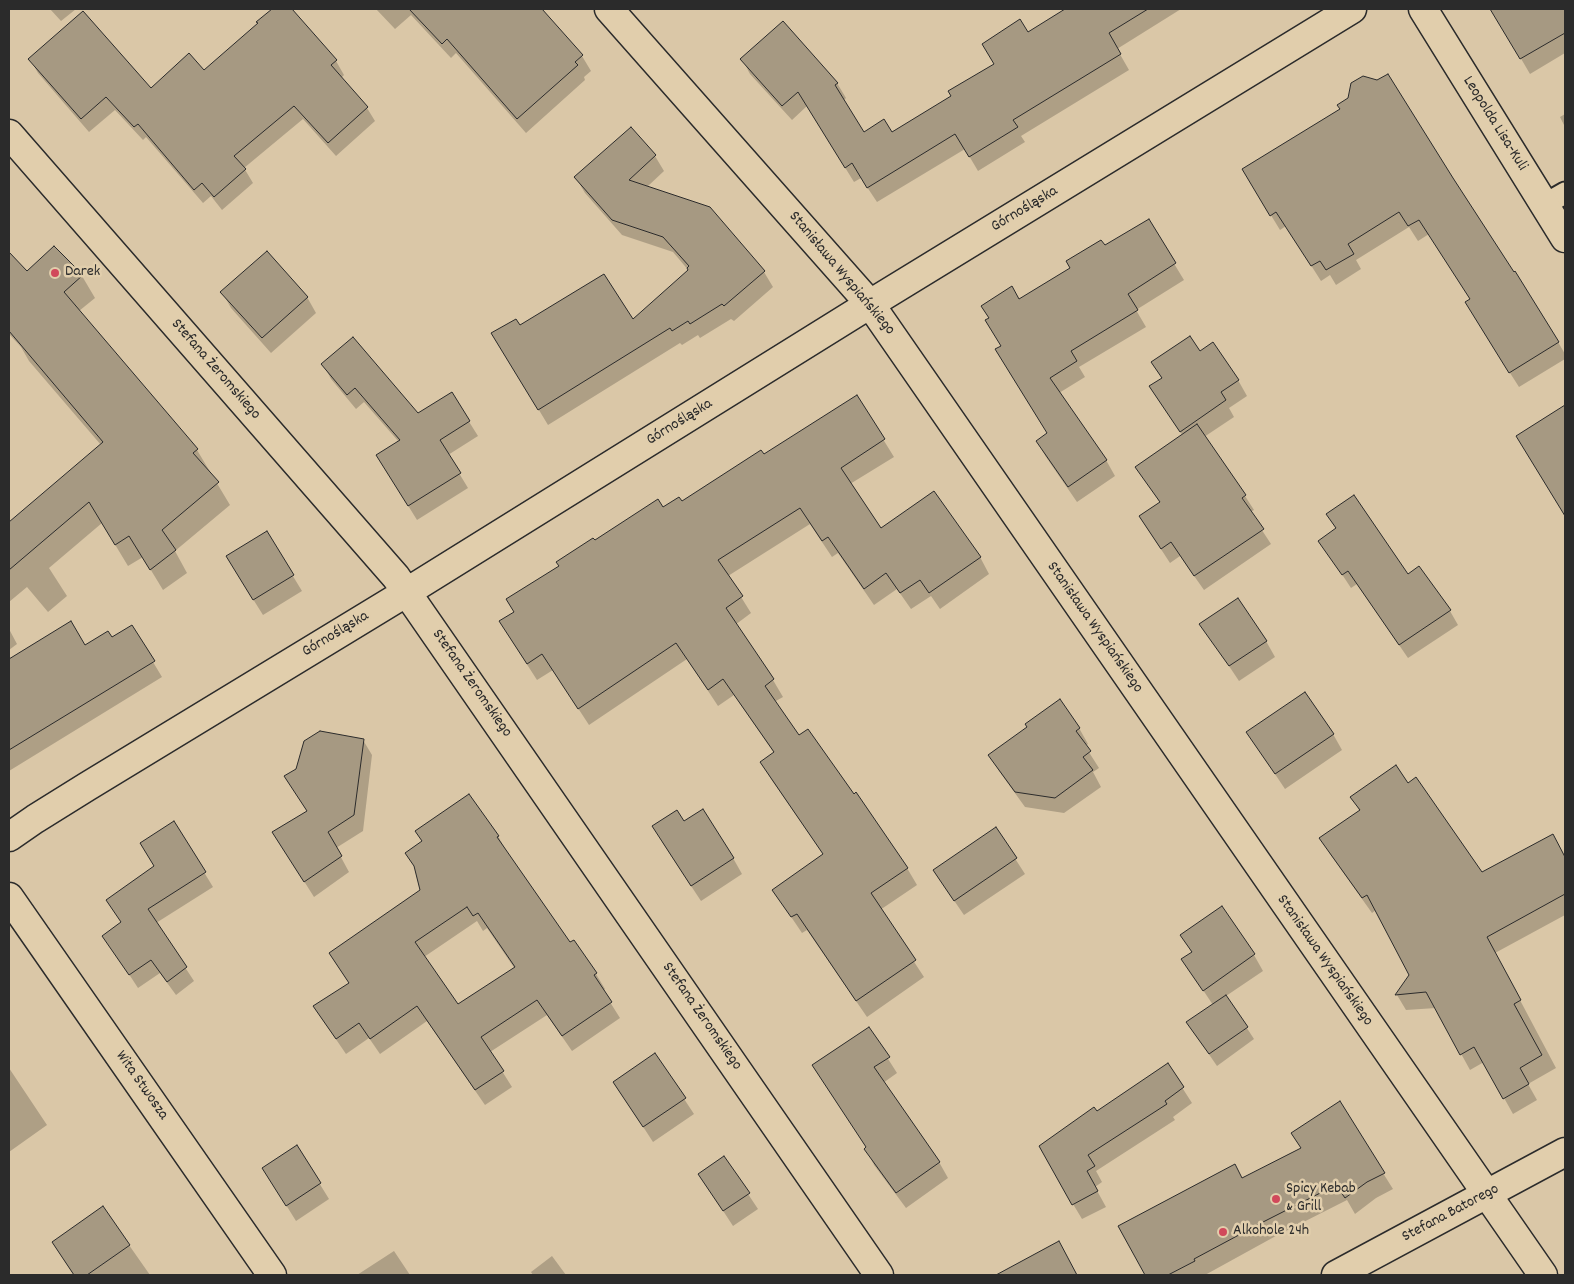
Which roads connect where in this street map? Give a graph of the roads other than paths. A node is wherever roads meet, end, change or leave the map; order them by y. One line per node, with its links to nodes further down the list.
1 (609, 9): 7 (street, Stanisława Wyspiańskiego)
2 (1352, 9): 7 (street, Górnośląska)
3 (1423, 9): 5 (street, Leopolda Lisa-Kuli)
4 (9, 134): 8 (street, Stefana Żeromskiego)
5 (1555, 199): 6 (street, Leopolda Lisa-Kuli)
6 (1565, 238)
7 (870, 304): 8 (street, Górnośląska); 12 (street, Stanisława Wyspiańskiego)
8 (407, 592): 9 (street, Górnośląska); 14 (street, Stefana Żeromskiego)
9 (9, 837)
10 (9, 897): 13 (street, Wita Stwosza)
11 (1565, 1152): 12 (street, Stefana Batorego)
12 (1487, 1195): 15 (street, Stefana Batorego); 16 (street, Stanisława Wyspiańskiego)
13 (272, 1275)
14 (880, 1275)
15 (1336, 1275)
16 (1542, 1275)

